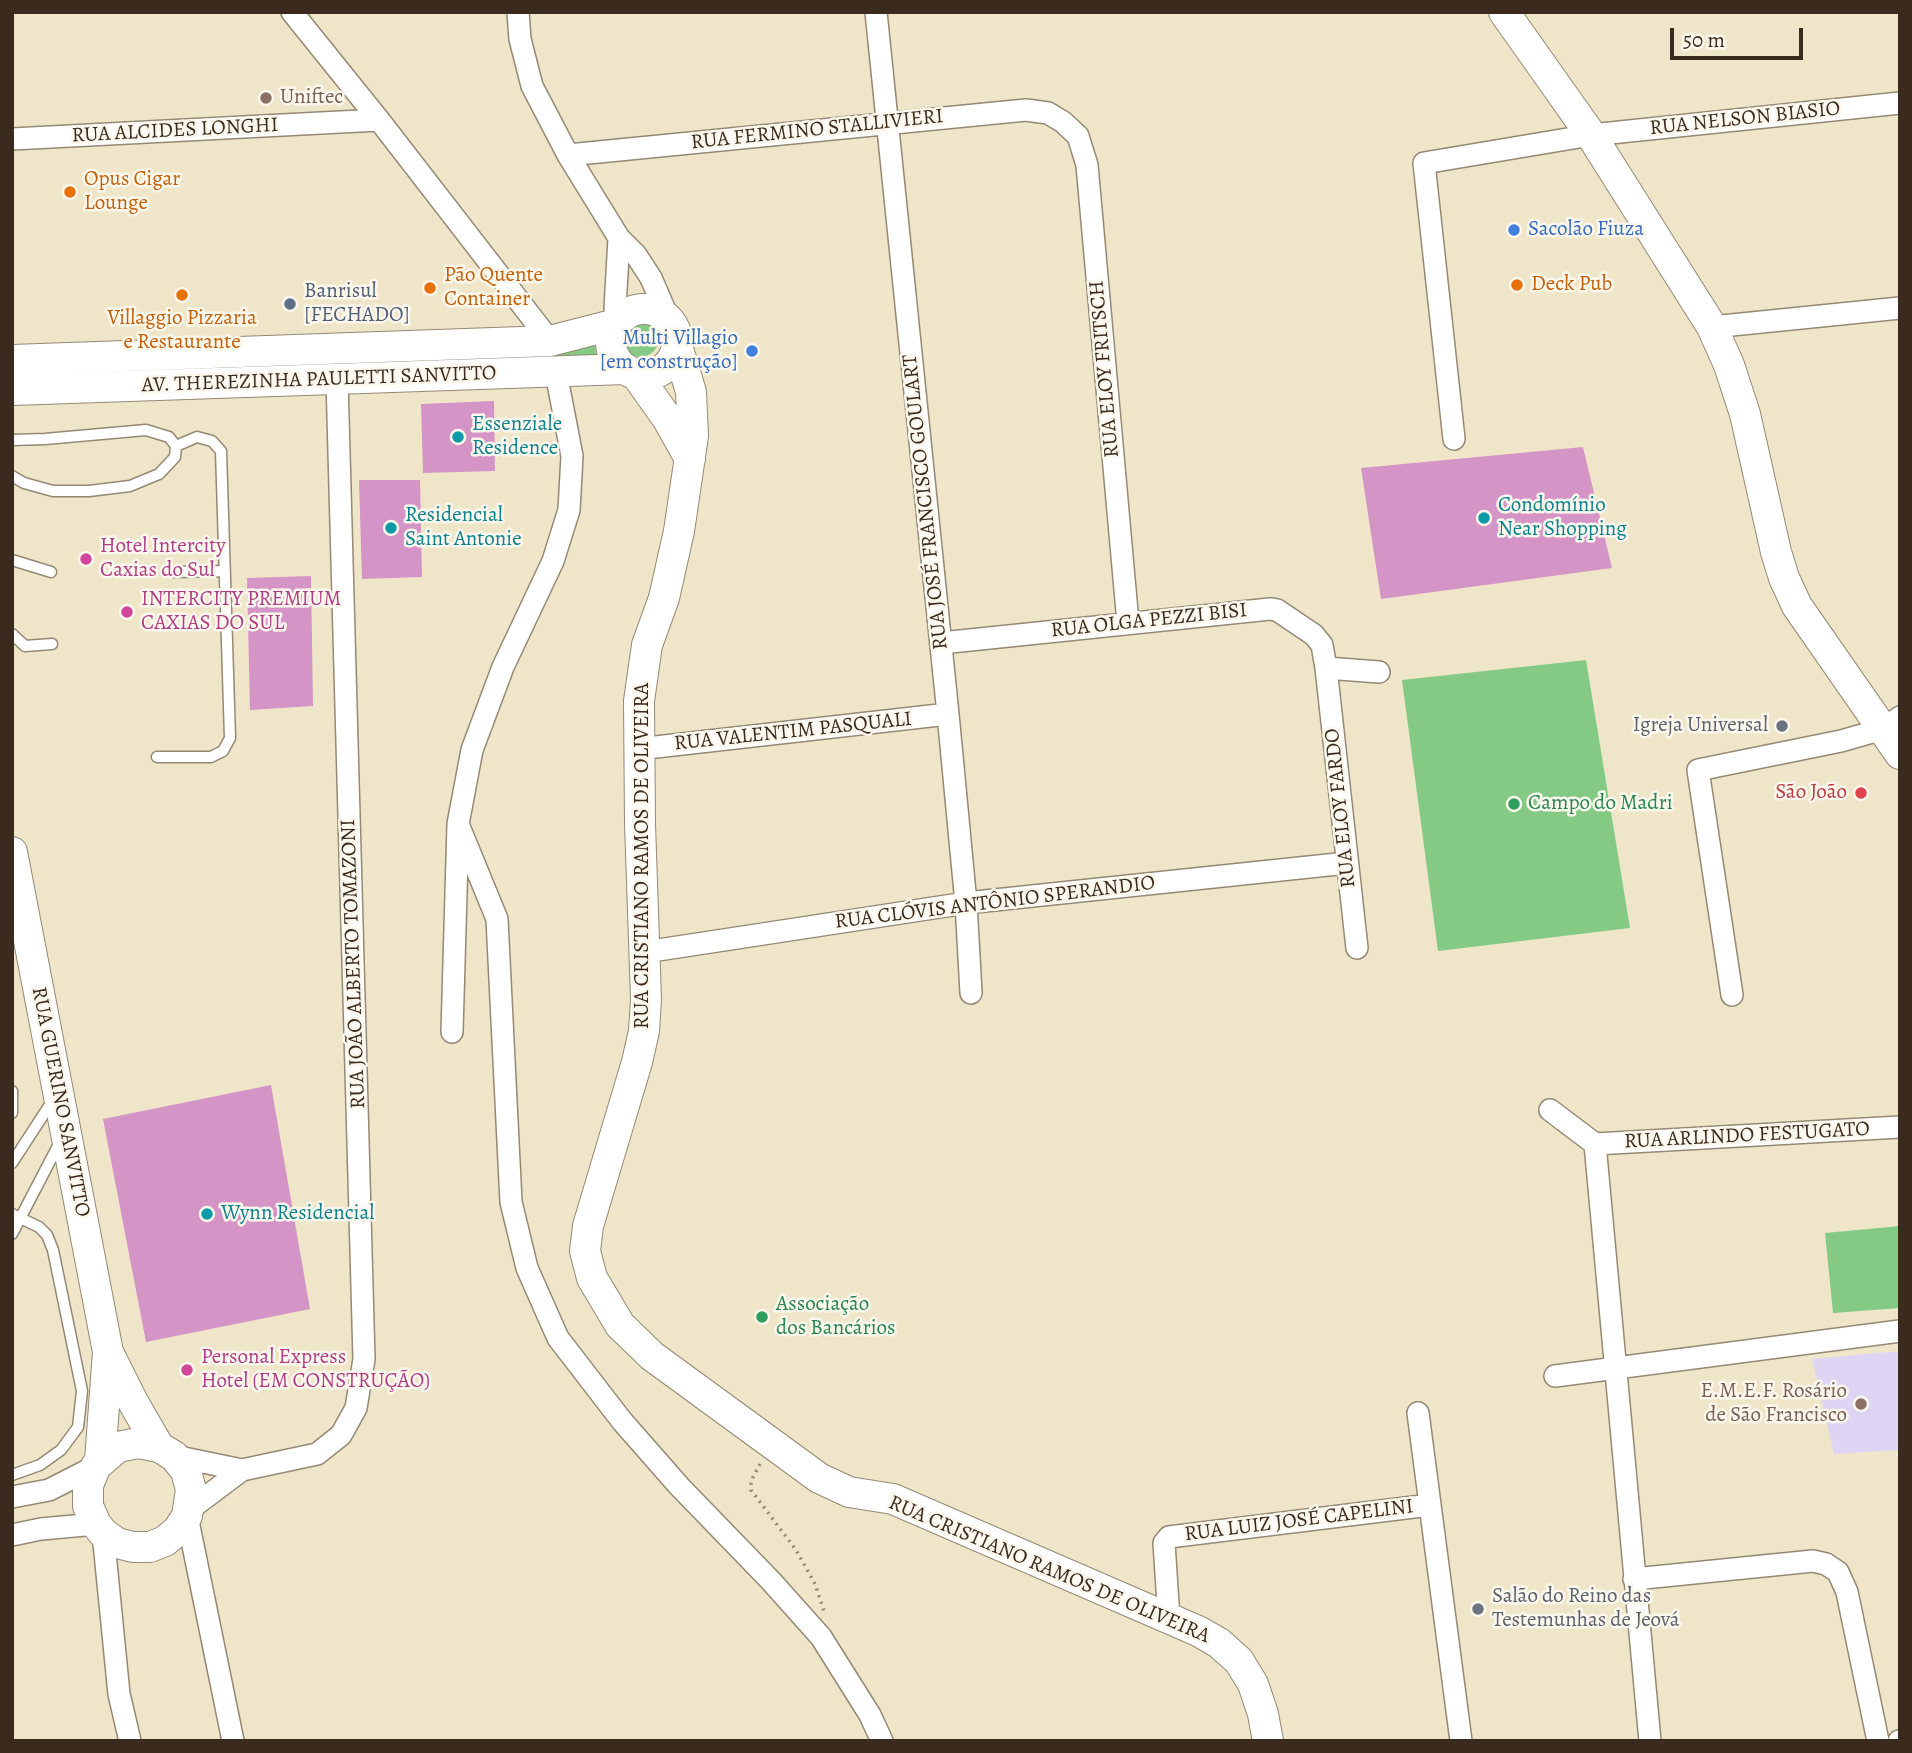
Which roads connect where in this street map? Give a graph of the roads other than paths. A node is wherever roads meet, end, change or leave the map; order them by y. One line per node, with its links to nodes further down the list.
1 (292, 12): 6 (street)
2 (518, 12): 11 (street, RUA CRISTIANO RAMOS DE OLIVEIRA)
3 (876, 12): 7 (street, RUA JOSÉ FRANCISCO GOULART)
4 (1505, 13): 9 (main road)
5 (1900, 103): 9 (street, RUA NELSON BIASIO)
6 (379, 120): 10 (street, RUA ALCIDES LONGHI); 17 (street)
7 (888, 122): 8 (street, RUA FERMINO STALLIVIERI); 11 (street, RUA FERMINO STALLIVIERI); 38 (street, RUA JOSÉ FRANCISCO GOULART)
8 (1063, 122): 36 (street, RUA ELOY FRITSCH)
9 (1591, 135): 15 (main road); 27 (street, RUA NELSON BIASIO)
10 (12, 139)
11 (568, 155): 12 (street, RUA CRISTIANO RAMOS DE OLIVEIRA)
12 (619, 239): 14 (street); 16 (street, RUA CRISTIANO RAMOS DE OLIVEIRA)
13 (1900, 308): 15 (street)
14 (617, 323): 16 (main road); 17 (main road, AV. THEREZINHA PAULETTI SANVITTO); 21 (main road)
15 (1712, 327): 43 (main road)
16 (673, 332): 21 (main road); 30 (main road, RUA CRISTIANO RAMOS DE OLIVEIRA)
17 (550, 341): 18 (main road, AV. THEREZINHA PAULETTI SANVITTO)
18 (386, 347): 19 (main road, AV. THEREZINHA PAULETTI SANVITTO); 23 (main road)
19 (207, 353): 20 (main road, AV. THEREZINHA PAULETTI SANVITTO); 25 (main road)
20 (12, 360)
21 (631, 371): 22 (main road, AV. THEREZINHA PAULETTI SANVITTO); 30 (main road)
22 (556, 373): 23 (main road, AV. THEREZINHA PAULETTI SANVITTO); 47 (street)
23 (389, 379): 24 (main road, AV. THEREZINHA PAULETTI SANVITTO)
24 (337, 380): 25 (main road, AV. THEREZINHA PAULETTI SANVITTO); 73 (street, RUA JOÃO ALBERTO TOMAZONI)
25 (207, 384): 26 (main road, AV. THEREZINHA PAULETTI SANVITTO)
26 (12, 390)
27 (1454, 439)
28 (12, 440): 29 (lane)
29 (176, 446): 31 (lane); 33 (lane)
30 (690, 459): 44 (main road, RUA CRISTIANO RAMOS DE OLIVEIRA)
31 (12, 476)
32 (12, 560): 34 (lane)
33 (225, 571): 35 (lane); 46 (lane)
34 (51, 572)
35 (174, 572)
36 (1128, 623): 38 (street, RUA OLGA PEZZI BISI); 40 (street, RUA OLGA PEZZI BISI)
37 (12, 634): 39 (lane)
38 (941, 643): 42 (street, RUA JOSÉ FRANCISCO GOULART)
39 (52, 644)
40 (1326, 668): 41 (street); 49 (street, RUA ELOY FARDO)
41 (1379, 672)
42 (948, 714): 44 (street, RUA VALENTIM PASQUALI); 50 (street, RUA JOSÉ FRANCISCO GOULART)
43 (1891, 723): 45 (main road); 54 (street)
44 (638, 749): 52 (main road, RUA CRISTIANO RAMOS DE OLIVEIRA)
45 (1900, 754)
46 (157, 757)
47 (458, 824): 55 (street); 84 (street)
48 (12, 852): 57 (main road, RUA GUERINO SANVITTO)
49 (1347, 863): 50 (street, RUA CLÓVIS ANTÔNIO SPERANDIO); 51 (street, RUA ELOY FARDO)
50 (966, 903): 52 (street, RUA CLÓVIS ANTÔNIO SPERANDIO); 53 (street, RUA JOSÉ FRANCISCO GOULART)
51 (1357, 948)
52 (645, 952): 81 (main road, RUA CRISTIANO RAMOS DE OLIVEIRA)
53 (971, 993)
54 (1732, 995)
55 (452, 1032)
56 (12, 1091): 59 (lane)
57 (58, 1092): 61 (main road, RUA GUERINO SANVITTO); 63 (lane)
58 (1550, 1110): 62 (street)
59 (12, 1113)
60 (1900, 1127): 62 (street, RUA ARLINDO FESTUGATO)
61 (66, 1131): 64 (lane); 67 (main road, RUA GUERINO SANVITTO)
62 (1595, 1144): 68 (street)
63 (12, 1163)
64 (17, 1216): 65 (lane); 74 (lane)
65 (12, 1234)
66 (1900, 1331): 68 (street)
67 (108, 1352): 71 (main road, RUA GUERINO SANVITTO); 72 (main road, RUA GUERINO SANVITTO)
68 (1614, 1368): 69 (street); 80 (street)
69 (1555, 1376)
70 (1418, 1413): 76 (street)
71 (167, 1451): 72 (main road); 73 (street, RUA JOÃO ALBERTO TOMAZONI); 77 (main road)
72 (98, 1463): 75 (street); 78 (main road)
73 (242, 1470): 77 (street, RUA JOÃO ALBERTO TOMAZONI)
74 (12, 1475)
75 (12, 1497)
76 (1430, 1504): 81 (street, RUA LUIZ JOSÉ CAPELINI); 86 (street)
77 (189, 1513): 78 (main road); 83 (street)
78 (100, 1529): 79 (street); 82 (street)
79 (12, 1535)
80 (1634, 1579): 87 (street); 88 (street)
81 (1169, 1619): 85 (main road, RUA CRISTIANO RAMOS DE OLIVEIRA)
82 (130, 1741)
83 (233, 1741)
84 (882, 1741)
85 (1268, 1741)
86 (1461, 1741)
87 (1650, 1741)
88 (1878, 1741)

